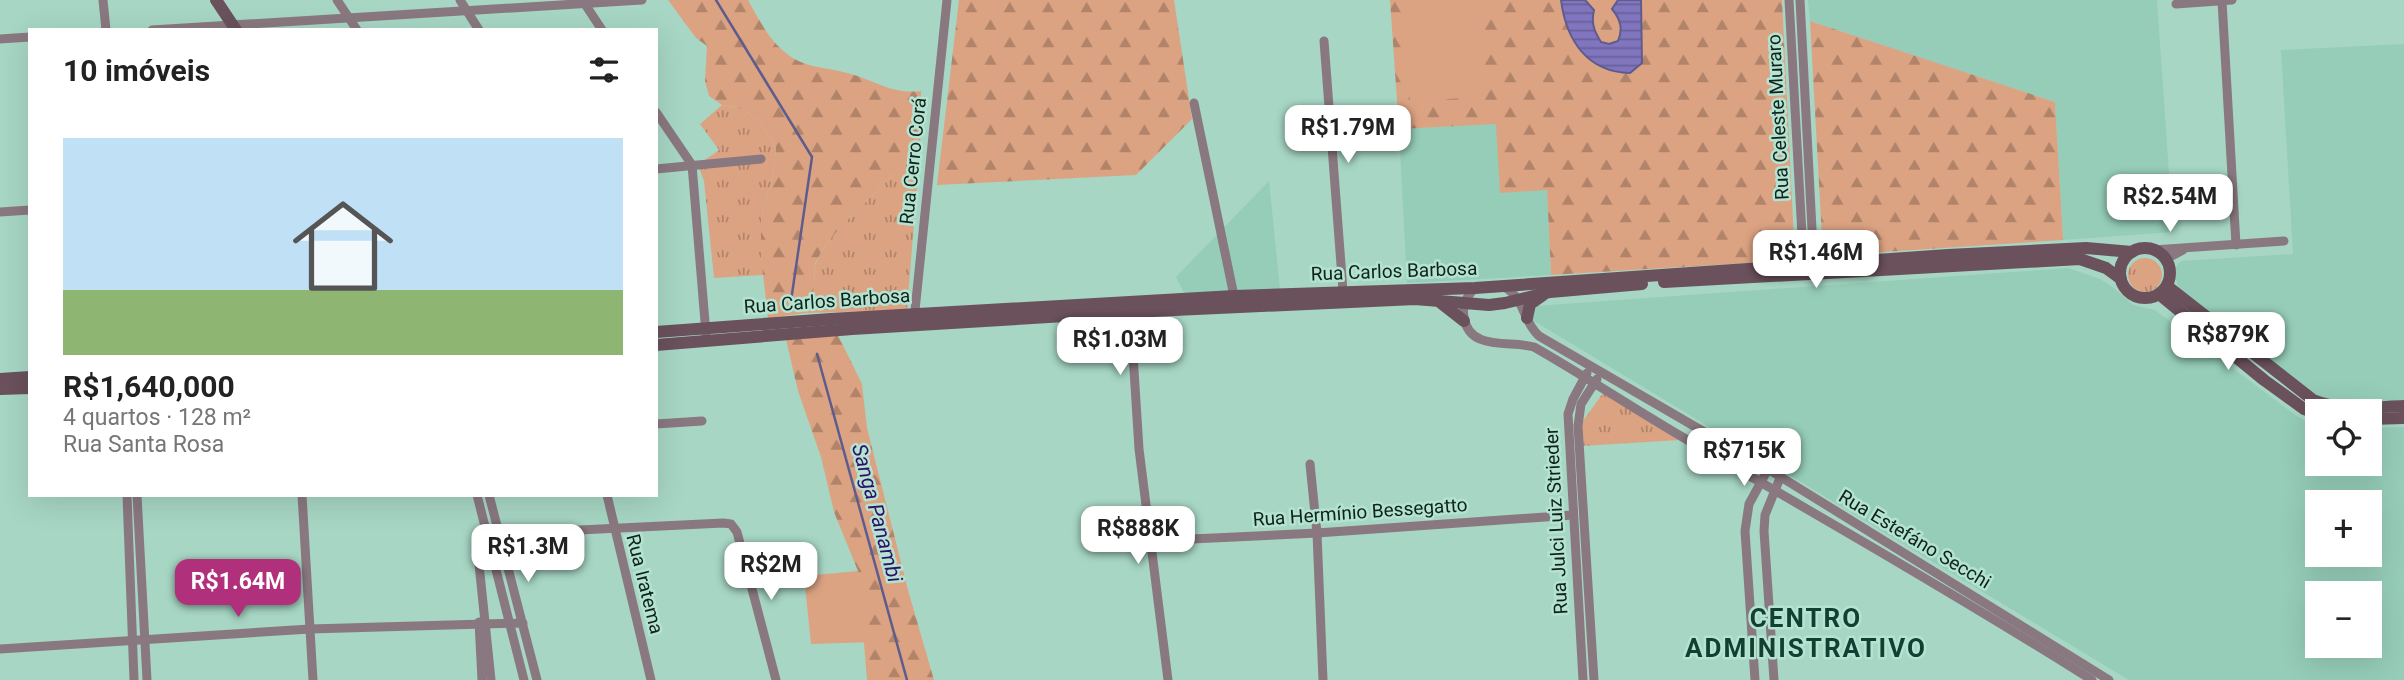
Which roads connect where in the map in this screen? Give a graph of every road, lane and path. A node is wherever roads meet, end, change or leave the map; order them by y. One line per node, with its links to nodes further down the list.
1 (103, 0): 15 (street)
2 (216, 0): 16 (street)
3 (337, 0): 14 (street)
4 (460, 0): 13 (street)
5 (642, 0): 11 (street)
6 (947, 0): 50 (street, Rua Cerro Corá)
7 (1790, 0): 36 (street, Rua Celeste Muraro)
8 (1800, 0): 36 (street, Rua Celeste Muraro)
9 (2232, 0): 10 (street)
10 (2222, 1): 12 (street); 31 (street)
11 (583, 2): 13 (street); 19 (street)
12 (2176, 4)
13 (466, 9): 14 (street); 18 (street)
14 (350, 19): 16 (street); 17 (street)
15 (106, 28)
16 (235, 28)
17 (356, 28)
18 (478, 28)
19 (601, 28)
20 (28, 37): 21 (street)
21 (0, 39)
22 (1324, 41): 42 (street)
23 (1194, 103): 44 (street)
24 (658, 115): 26 (street)
25 (761, 159): 26 (street)
26 (692, 165): 27 (street); 53 (street)
27 (658, 169)
28 (28, 210): 29 (street)
29 (0, 212)
30 (2284, 241): 31 (street, Rua Carlos Barbosa)
31 (2236, 245): 32 (street, Rua Carlos Barbosa)
32 (2188, 248): 33 (street, Rua Carlos Barbosa); 35 (street, Rua Carlos Barbosa)
33 (2153, 250): 34 (street, Rua Carlos Barbosa); 35 (street)
34 (2133, 252): 36 (street, Rua Carlos Barbosa); 38 (street)
35 (2166, 259): 41 (street)
36 (1809, 268): 37 (street, Rua Carlos Barbosa); 38 (street, Rua Carlos Barbosa)
37 (1655, 279): 39 (street, Rua Carlos Barbosa); 43 (street, Rua Carlos Barbosa)
38 (2121, 279): 41 (street, Rua Carlos Barbosa)
39 (1503, 286): 40 (street, Rua Carlos Barbosa); 45 (street)
40 (1475, 288): 42 (street, Rua Carlos Barbosa); 47 (street)
41 (2163, 290): 56 (street); 61 (street)
42 (1343, 291): 44 (street, Rua Carlos Barbosa)
43 (1550, 292): 45 (street, Rua Carlos Barbosa); 49 (street)
44 (1234, 296): 48 (street, Rua Carlos Barbosa)
45 (1520, 299): 47 (street, Rua Carlos Barbosa); 49 (street, Rua Estefáno Secchi)
46 (1438, 301): 47 (street, Rua Carlos Barbosa); 48 (street, Rua Carlos Barbosa); 51 (street)
47 (1463, 304): 51 (street)
48 (1130, 307): 50 (street, Rua Carlos Barbosa); 87 (street)
49 (1527, 318): 55 (street, Rua Estefáno Secchi)
50 (914, 320): 53 (street, Rua Carlos Barbosa)
51 (1464, 321): 58 (street)
52 (658, 332): 53 (street, Rua Carlos Barbosa)
53 (706, 334): 54 (street, Rua Carlos Barbosa)
54 (658, 345)
55 (1592, 366): 57 (street, Rua Estefáno Secchi); 58 (street, Rua Julci Luiz Strieder)
56 (2274, 369): 61 (street); 65 (street)
57 (1601, 372): 62 (street, Rua Julci Luiz Strieder); 72 (street, Rua Estefáno Secchi)
58 (1585, 376): 62 (street); 82 (street, Rua Julci Luiz Strieder)
59 (28, 377): 60 (street)
60 (0, 379)
61 (2264, 380): 66 (street)
62 (1595, 382): 74 (street); 108 (street, Rua Julci Luiz Strieder)
63 (28, 388): 64 (street)
64 (0, 389)
65 (2404, 405)
66 (2305, 409)
67 (2404, 418): 68 (street)
68 (2382, 419)
69 (702, 421): 70 (street)
70 (658, 424)
71 (1310, 464): 84 (street)
72 (1768, 469): 73 (street, Rua Estefáno Secchi); 74 (street)
73 (1780, 478): 75 (street); 88 (street, Rua Estefáno Secchi)
74 (1761, 481): 75 (street); 109 (street)
75 (1775, 489): 88 (street); 110 (street)
76 (127, 497): 94 (street)
77 (137, 497): 93 (street)
78 (302, 497): 92 (street)
79 (478, 497): 86 (street)
80 (490, 497): 85 (street)
81 (607, 497): 83 (street, Rua Iratema)
82 (1573, 515): 84 (street, Rua Hermínio Bessegatto); 107 (street, Rua Julci Luiz Strieder)
83 (613, 527): 85 (street); 103 (street, Rua Iratema); 104 (street)
84 (1317, 533): 87 (street, Rua Hermínio Bessegatto); 106 (street)
85 (499, 534): 89 (street)
86 (488, 536): 90 (street); 91 (street)
87 (1149, 541): 105 (street)
88 (1948, 585): 111 (street); 112 (street, Rua Estefáno Secchi)
89 (523, 623): 90 (street); 102 (street)
90 (510, 624): 91 (street); 101 (street)
91 (482, 625): 92 (street); 99 (street); 100 (street)
92 (310, 629): 93 (street); 98 (street)
93 (145, 639): 94 (street); 97 (street)
94 (132, 640): 95 (street); 96 (street)
95 (0, 649)
96 (134, 680)
97 (147, 680)
98 (313, 680)
99 (482, 680)
100 (491, 680)
101 (524, 680)
102 (537, 680)
103 (651, 680)
104 (776, 680)
105 (1168, 680)
106 (1323, 680)
107 (1583, 680)
108 (1594, 680)
109 (1755, 680)
110 (1774, 680)
111 (2092, 680)
112 (2109, 680)

